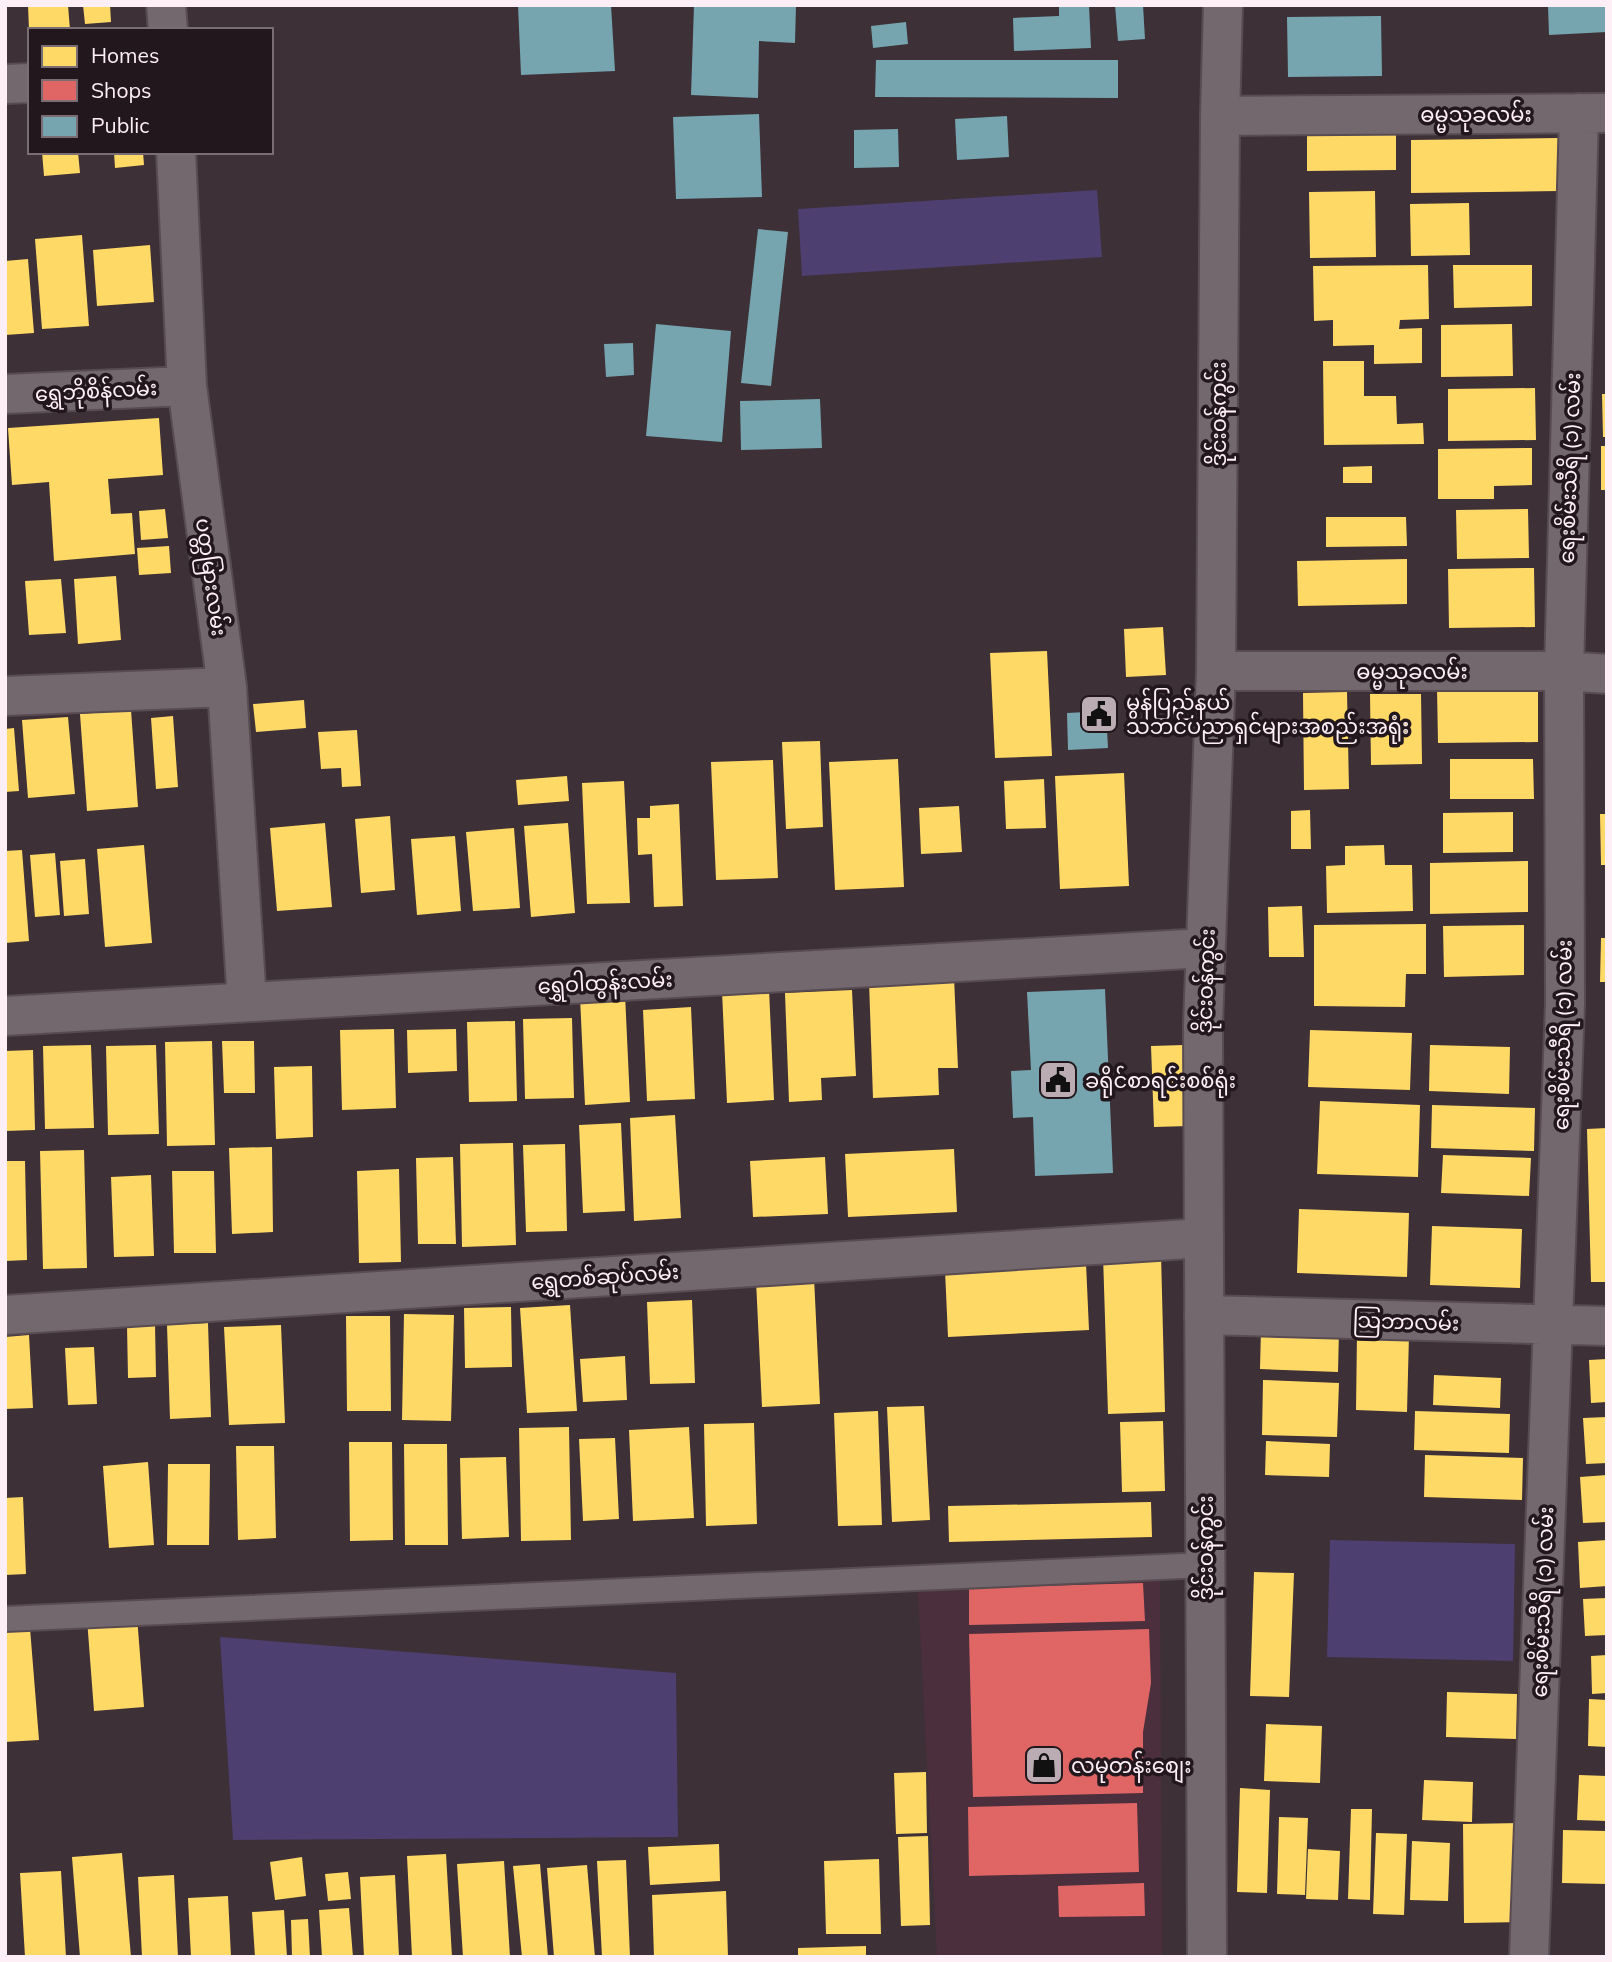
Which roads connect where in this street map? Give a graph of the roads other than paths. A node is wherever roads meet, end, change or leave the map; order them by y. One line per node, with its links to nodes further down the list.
1 (166, 5): 3 (street)
2 (1223, 5): 7 (street, ဒိုင်းဝန်ကွင်း)
3 (168, 28)
4 (28, 83): 5 (street)
5 (5, 84)
6 (1593, 113): 7 (street, ဓမ္မသုခလမ်း); 12 (street, ရေးစိမ်းသီရိ (၁) လမ်း)
7 (1220, 116): 11 (street, ဒိုင်းဝန်ကွင်း)
8 (176, 154): 9 (street, ပတ္တမြားလမ်း)
9 (187, 386): 10 (street, ရွှေဘိုစိန်လမ်း); 14 (street, ပတ္တမြားလမ်း)
10 (5, 394)
11 (1216, 671): 12 (street, ဓမ္မသုခလမ်း); 16 (street, ဒိုင်းဝန်ကွင်း)
12 (1564, 671): 13 (street, ဓမ္မသုခလမ်း); 22 (street, ရေးစိမ်းသီရိ (၁) လမ်း)
13 (1607, 674)
14 (227, 687): 15 (street); 17 (street, ပတ္တမြားလမ်း)
15 (5, 696)
16 (1205, 948): 17 (street, ရွှေဝါထွန်းလမ်း); 19 (street, ဒိုင်းဝန်ကွင်း)
17 (247, 1002): 18 (street, ရွှေဝါထွန်းလမ်း)
18 (5, 1016)
19 (1204, 1238): 20 (street, ရွှေတစ်ဆုပ်လမ်း); 21 (street, ဒိုင်းဝန်ကွင်း)
20 (5, 1315)
21 (1204, 1315): 22 (street, သြဘာလမ်း); 24 (street, ဒိုင်းဝန်ကွင်း)
22 (1553, 1325): 23 (street, သြဘာလမ်း); 27 (street, ရေးစိမ်းသီရိ (၁) လမ်း)
23 (1607, 1326)
24 (1205, 1565): 25 (lane); 26 (street, ဒိုင်းဝန်ကွင်း)
25 (5, 1619)
26 (1207, 1957)
27 (1529, 1957)

